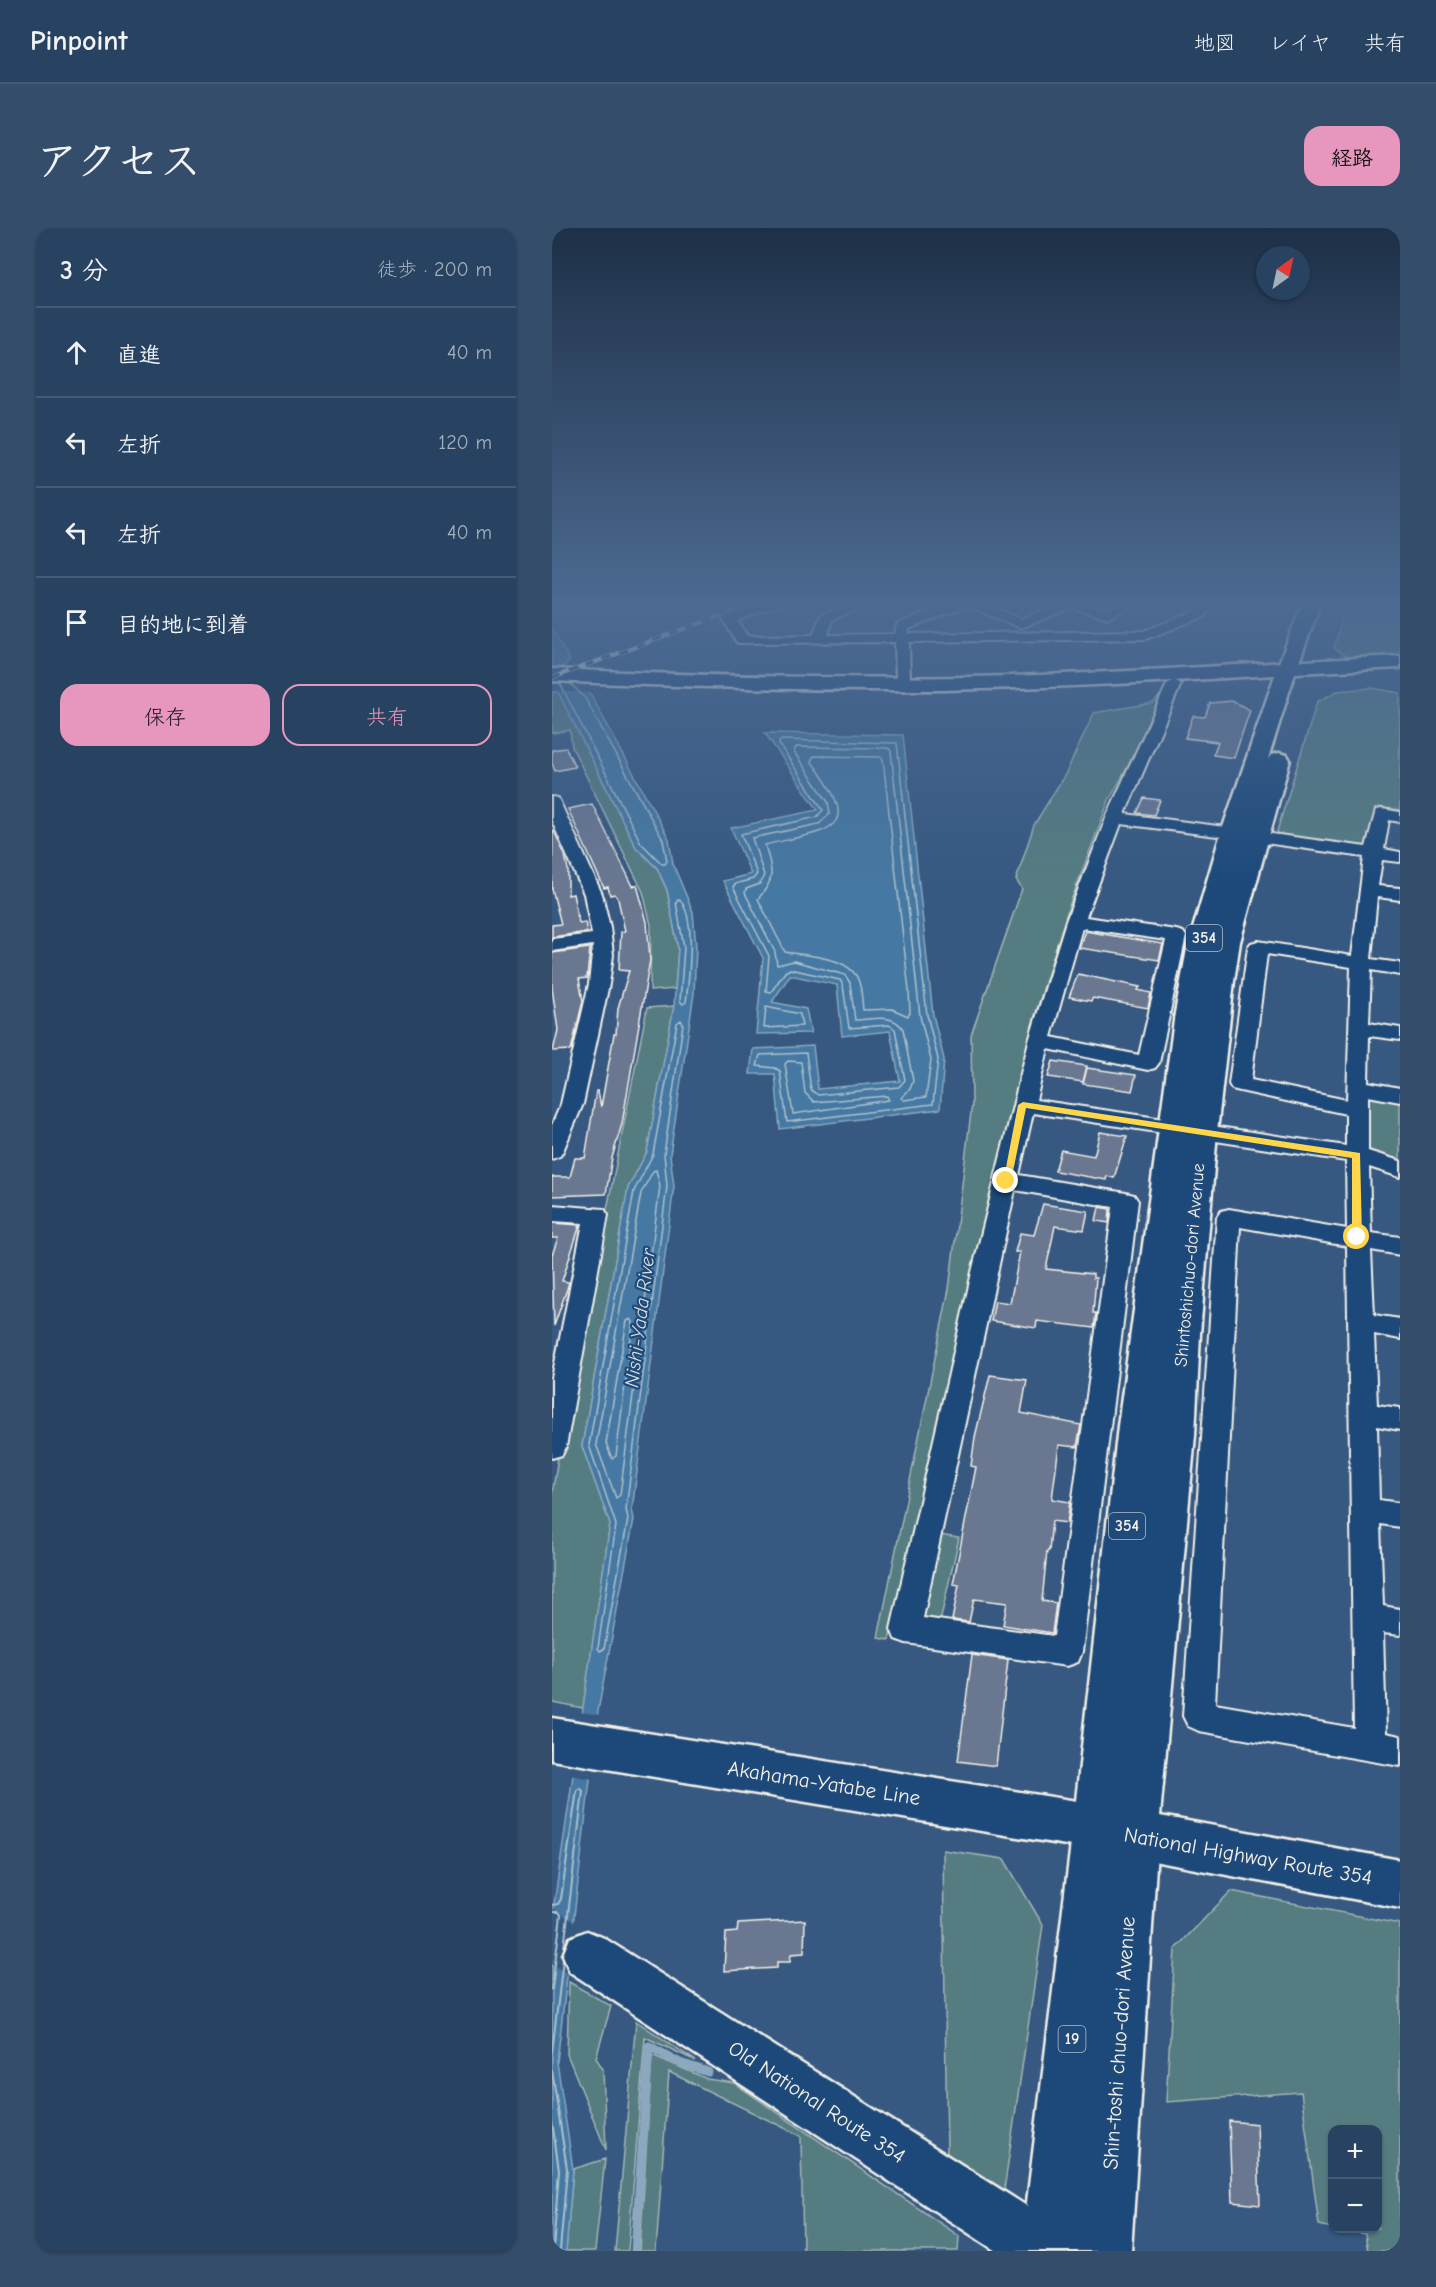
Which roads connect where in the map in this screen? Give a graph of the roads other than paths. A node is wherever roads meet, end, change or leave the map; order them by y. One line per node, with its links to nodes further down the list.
1 (1169, 696): 5 (street)
2 (1286, 696): 6 (main road, Shintoshichuo-dori Avenue / 354)
3 (555, 814): 12 (street)
4 (1400, 817): 7 (street)
5 (1115, 818): 6 (street); 11 (street)
6 (1245, 835): 7 (street); 23 (main road, Shintoshichuo-dori Avenue / 354)
7 (1373, 853): 8 (street); 9 (street)
8 (1400, 857)
9 (1369, 890): 10 (street); 14 (street)
10 (1400, 894)
11 (1075, 921): 18 (street); 18 (street)
12 (602, 938): 13 (street); 24 (street)
13 (552, 945)
14 (1362, 963): 15 (street); 16 (street); 22 (street)
15 (1400, 969)
16 (1358, 1028): 17 (street); 19 (street)
17 (1400, 1034)
18 (1039, 1041): 21 (street)
19 (1357, 1087): 20 (street); 22 (street)
20 (1400, 1095)
21 (1023, 1105): 23 (street); 27 (street)
22 (1357, 1109): 25 (street)
23 (1188, 1130): 25 (street); 42 (main road, Shintoshichuo-dori Avenue / 354)
24 (552, 1151)
25 (1357, 1155): 26 (street); 29 (street)
26 (1400, 1169)
27 (1006, 1181): 27 (street)
28 (552, 1213): 35 (street)
29 (1357, 1237): 30 (street); 31 (street); 41 (street)
30 (1400, 1246)
31 (1360, 1322): 32 (street); 33 (street)
32 (1400, 1329)
33 (1364, 1414): 34 (street); 36 (street)
34 (1400, 1419)
35 (552, 1448)
36 (1366, 1510): 37 (street); 38 (street)
37 (1400, 1515)
38 (1368, 1617): 39 (street); 41 (street)
39 (1400, 1622)
40 (552, 1738): 42 (main road, Akahama-Yatabe Line)
41 (1385, 1748)
42 (1115, 1831): 43 (main road, National Highway Route 354); 45 (main road, 19); 46 (main road, Shin-toshi chuo-dori Avenue)
43 (1400, 1884)
44 (587, 1955): 45 (main road, Old National Route 354)
45 (1048, 2251)
46 (1102, 2251)

